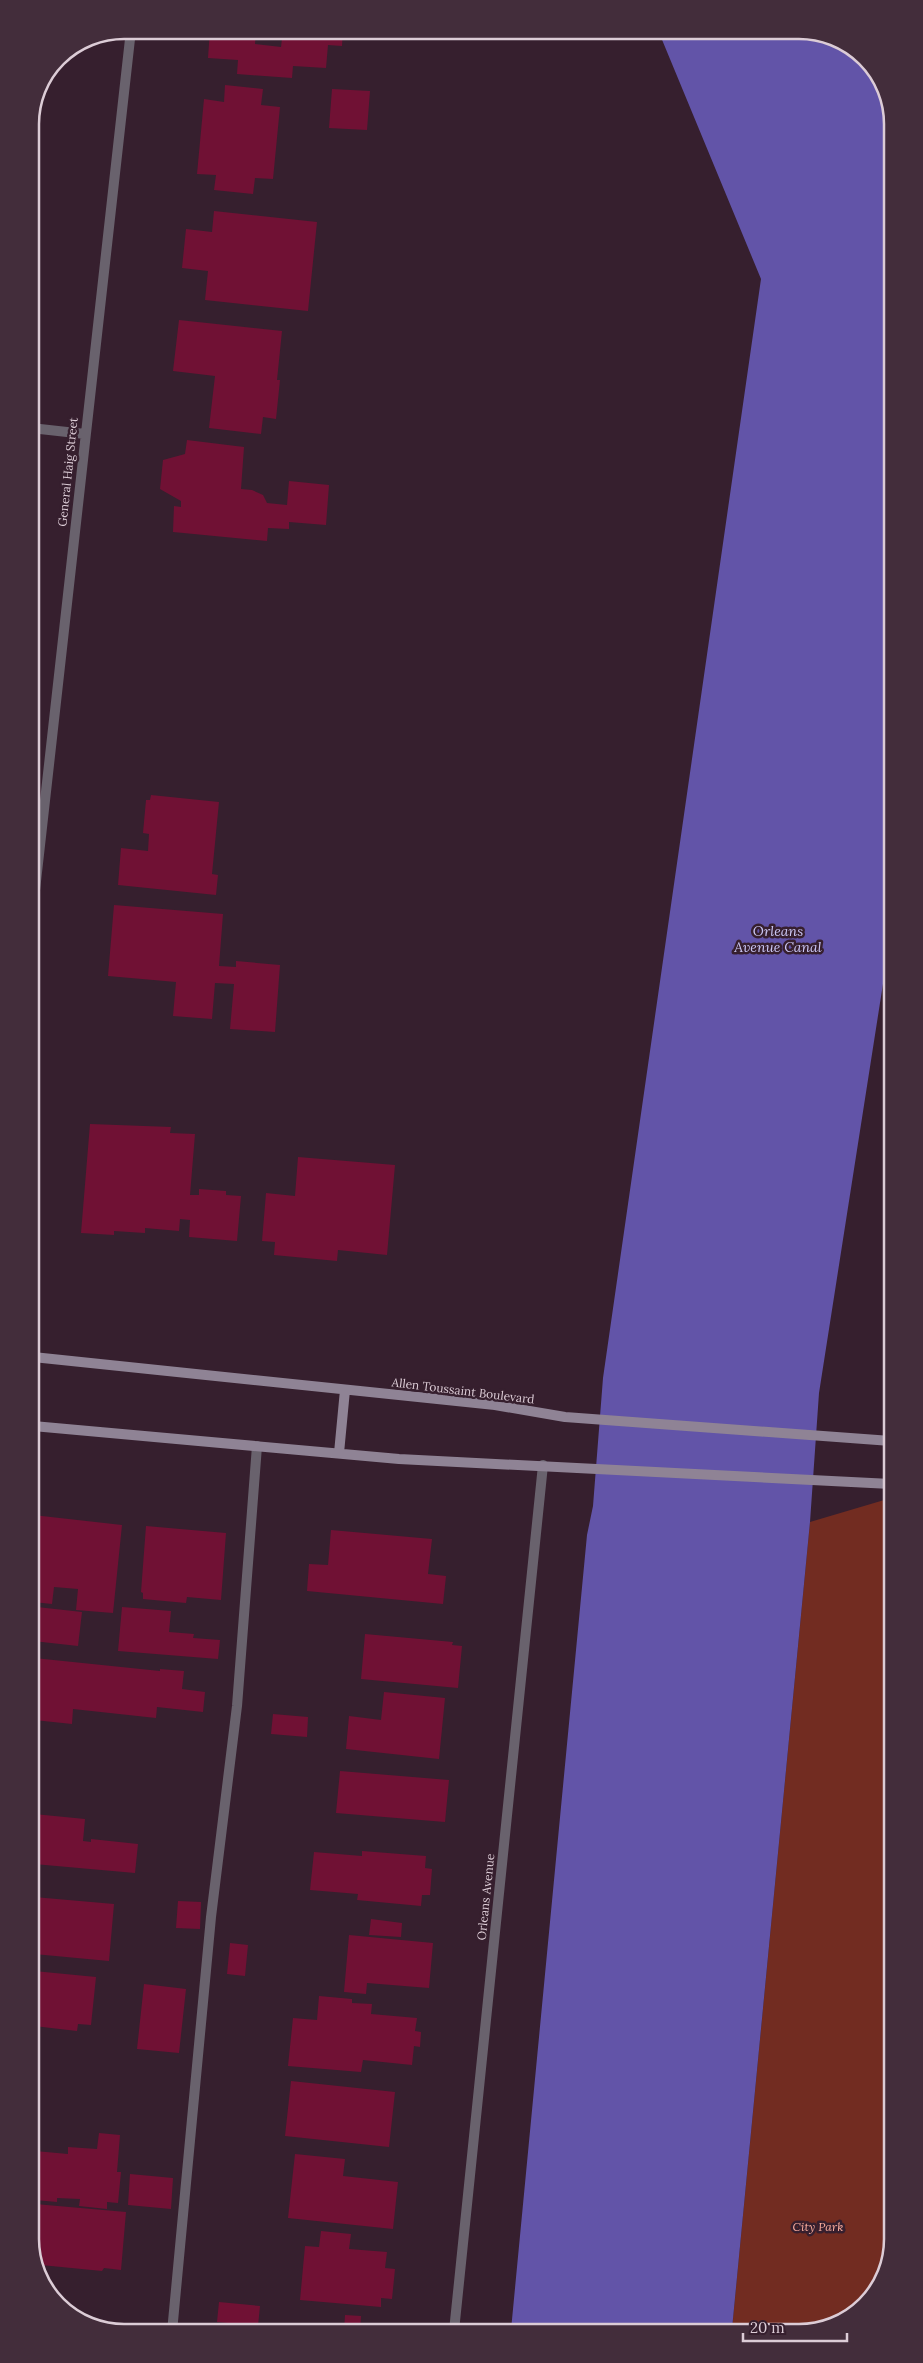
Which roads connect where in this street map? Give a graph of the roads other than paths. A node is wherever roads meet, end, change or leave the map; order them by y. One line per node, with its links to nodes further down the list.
1 (130, 39): 3 (street, General Haig Street)
2 (39, 429): 3 (street)
3 (85, 434): 4 (street, General Haig Street)
4 (39, 830)
5 (39, 1358): 6 (main road, Allen Toussaint Boulevard)
6 (345, 1390): 8 (main road, Allen Toussaint Boulevard); 10 (main road)
7 (39, 1427): 9 (main road)
8 (884, 1440)
9 (257, 1446): 10 (main road); 13 (street)
10 (339, 1453): 11 (main road)
11 (543, 1465): 12 (main road); 14 (street, Orleans Avenue)
12 (884, 1484)
13 (173, 2324)
14 (455, 2324)

